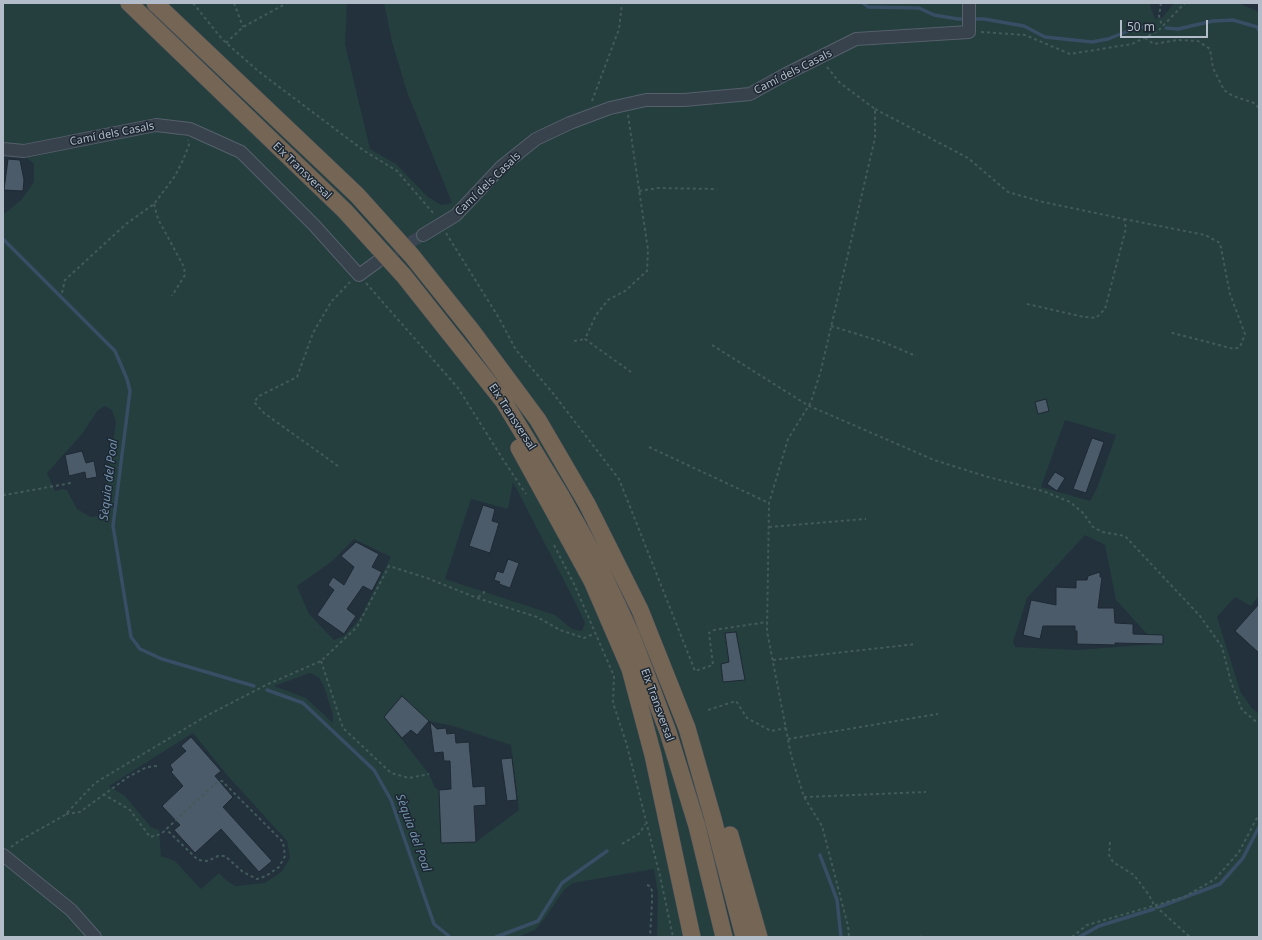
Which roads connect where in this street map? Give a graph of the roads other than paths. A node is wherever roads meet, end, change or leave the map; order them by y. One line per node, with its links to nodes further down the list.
1 (129, 3): 7 (highway, Eix Transversal)
2 (155, 3): 8 (highway, Eix Transversal)
3 (970, 8): 5 (street, Camí dels Casals)
4 (3, 149): 6 (street, Camí dels Casals)
5 (422, 235)
6 (377, 262)
7 (456, 340): 11 (highway); 12 (highway, Eix Transversal)
8 (686, 728): 13 (highway, Eix Transversal); 14 (highway)
9 (4, 855): 10 (street)
10 (95, 937)
11 (692, 937)
12 (724, 937)
13 (744, 937)
14 (759, 937)

